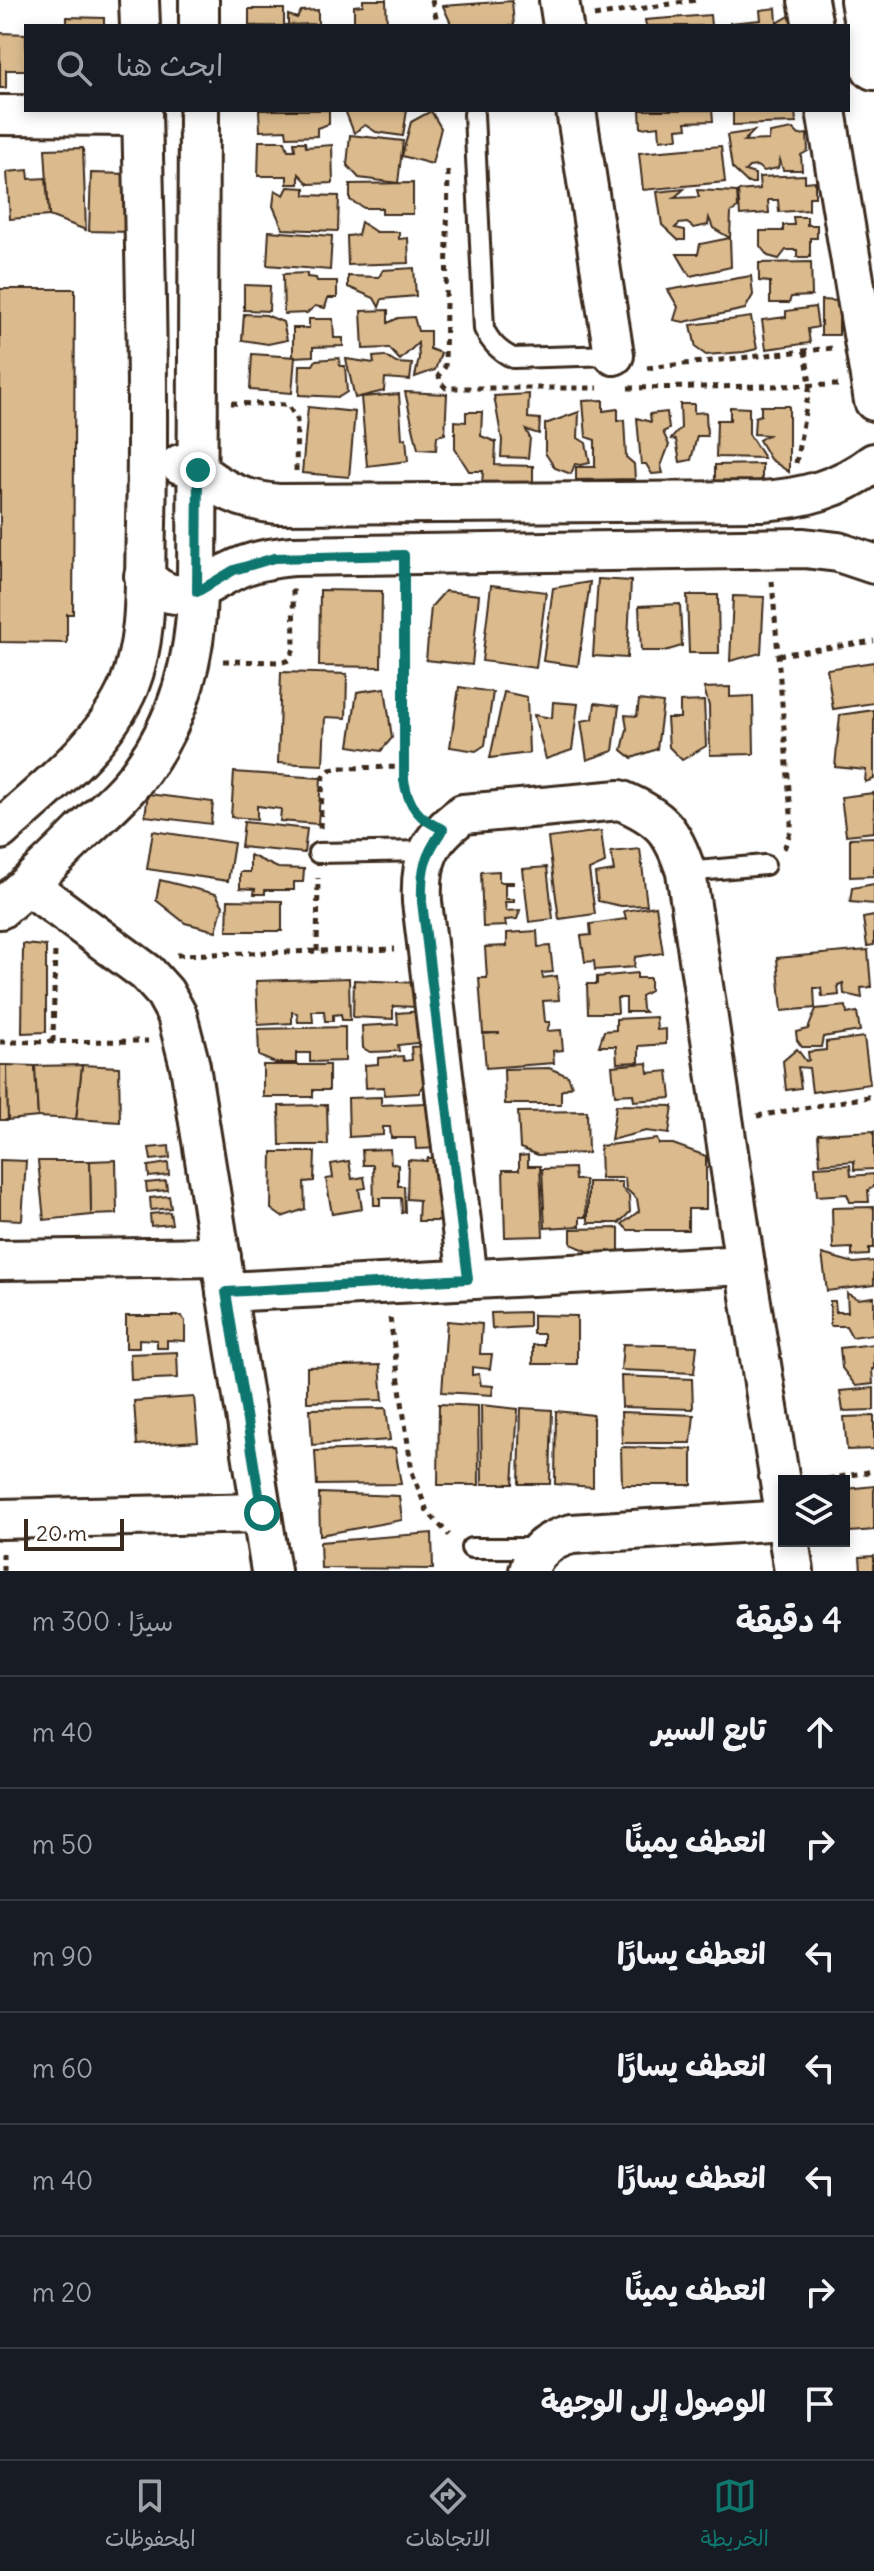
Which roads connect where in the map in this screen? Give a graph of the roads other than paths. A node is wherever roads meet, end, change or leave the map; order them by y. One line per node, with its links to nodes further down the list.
1 (139, 0): 5 (street)
2 (199, 0): 6 (street)
3 (808, 0): 7 (street)
4 (863, 0): 8 (street)
5 (140, 24)
6 (199, 24)
7 (813, 24)
8 (874, 67)
9 (199, 112): 18 (street)
10 (576, 112): 15 (street)
11 (826, 112): 16 (street)
12 (142, 113): 14 (street); 19 (street)
13 (474, 114): 15 (lane)
14 (0, 115)
15 (624, 362)
16 (874, 401)
17 (874, 463): 18 (street)
18 (198, 470): 19 (street); 22 (street)
19 (147, 472): 21 (street)
20 (874, 564): 22 (street)
21 (144, 576): 22 (street); 23 (street)
22 (197, 592): 28 (street)
23 (0, 830)
24 (435, 840): 25 (lane); 27 (street); 32 (street)
25 (318, 853)
26 (765, 865): 27 (lane)
27 (686, 872): 30 (street)
28 (28, 900): 31 (street)
29 (0, 1260): 31 (street)
30 (745, 1265): 32 (street); 33 (street)
31 (224, 1274): 32 (street); 34 (street)
32 (468, 1279)
33 (779, 1475)
34 (262, 1513): 35 (street); 40 (street)
35 (0, 1519)
36 (778, 1520): 39 (street)
37 (790, 1547): 41 (street)
38 (471, 1548): 39 (lane)
39 (535, 1560)
40 (271, 1571)
41 (794, 1571)

